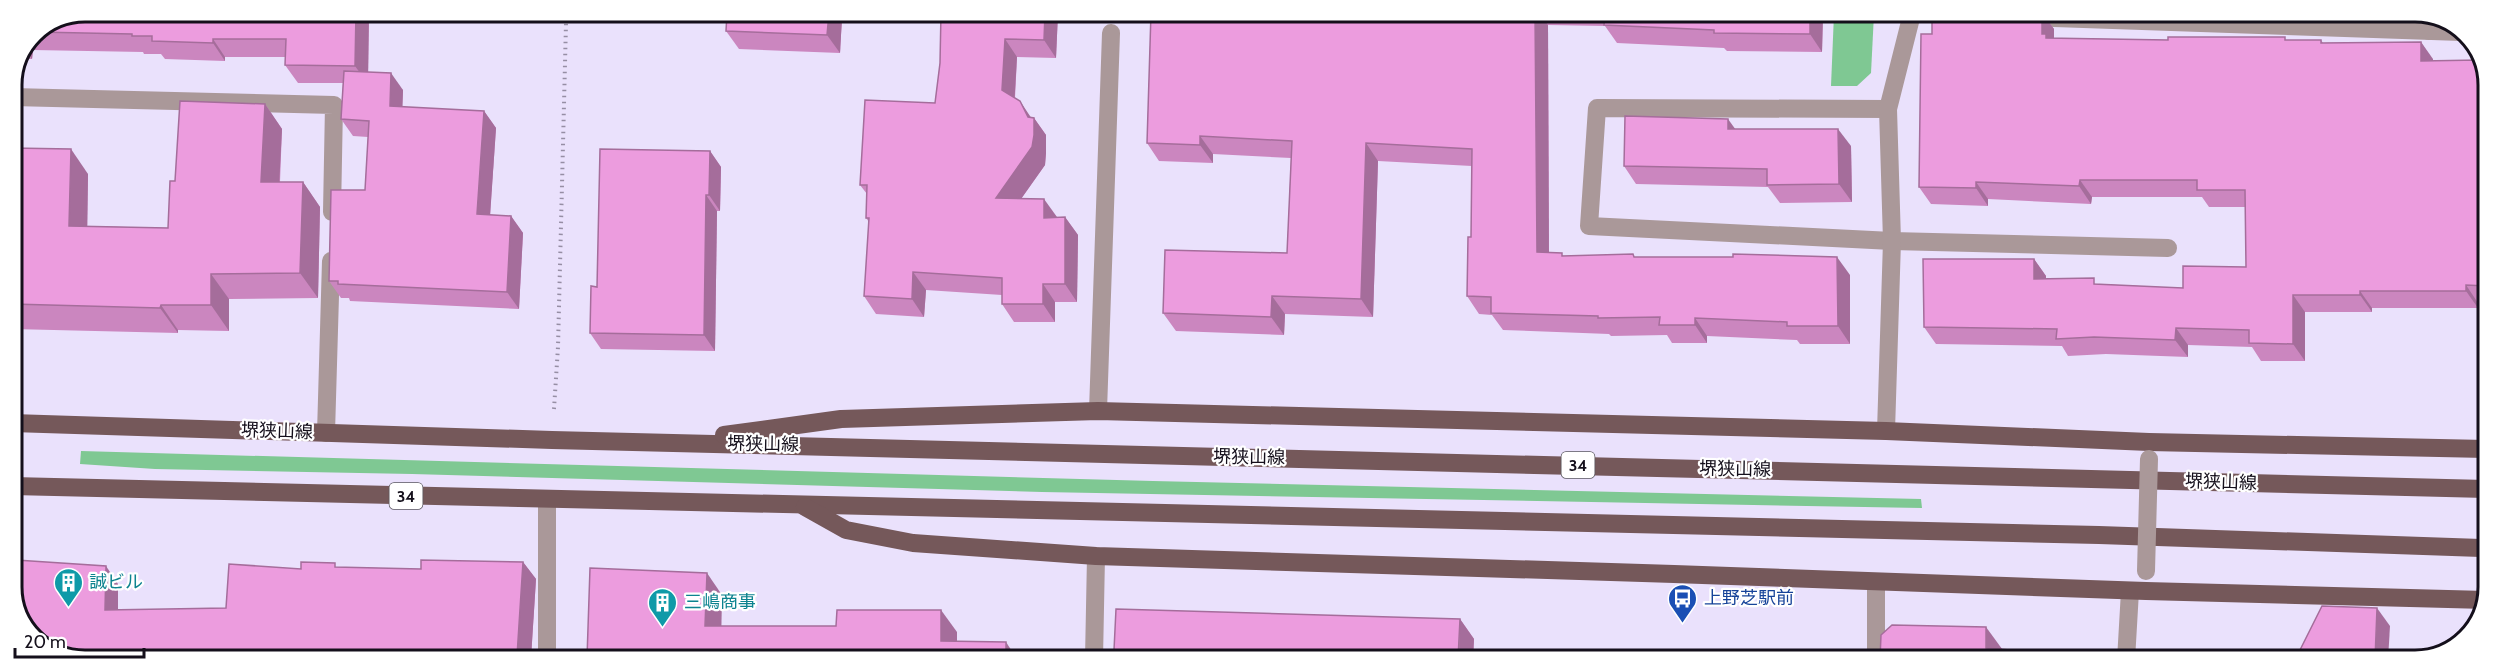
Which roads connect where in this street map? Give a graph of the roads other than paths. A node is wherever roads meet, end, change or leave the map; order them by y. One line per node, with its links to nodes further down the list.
1 (1910, 22): 6 (street)
2 (2368, 22): 3 (street)
3 (2422, 23)
4 (1111, 33): 9 (street)
5 (22, 97): 12 (street)
6 (1888, 110): 7 (street); 7 (street)
7 (1892, 241): 8 (street); 11 (street)
8 (2168, 248)
9 (1098, 411): 11 (main road); 13 (main road)
10 (23, 423): 12 (main road, 堺狭山線 / 34)
11 (1886, 431): 15 (main road)
12 (326, 433): 13 (main road, 堺狭山線 / 34)
13 (669, 442): 17 (main road, 堺狭山線 / 34)
14 (2478, 449): 15 (main road)
15 (2149, 450): 23 (street, bridge)
16 (23, 486): 18 (main road, 34)
17 (2478, 489)
18 (547, 500): 19 (main road, 34); 25 (street)
19 (801, 505): 20 (main road, 34); 21 (main road)
20 (2478, 548)
21 (1096, 556): 22 (main road); 26 (street)
22 (1876, 583): 23 (main road); 27 (street)
23 (2138, 591): 24 (main road); 28 (street)
24 (2476, 600)
25 (548, 650)
26 (1094, 650)
27 (1876, 650)
28 (2128, 650)

